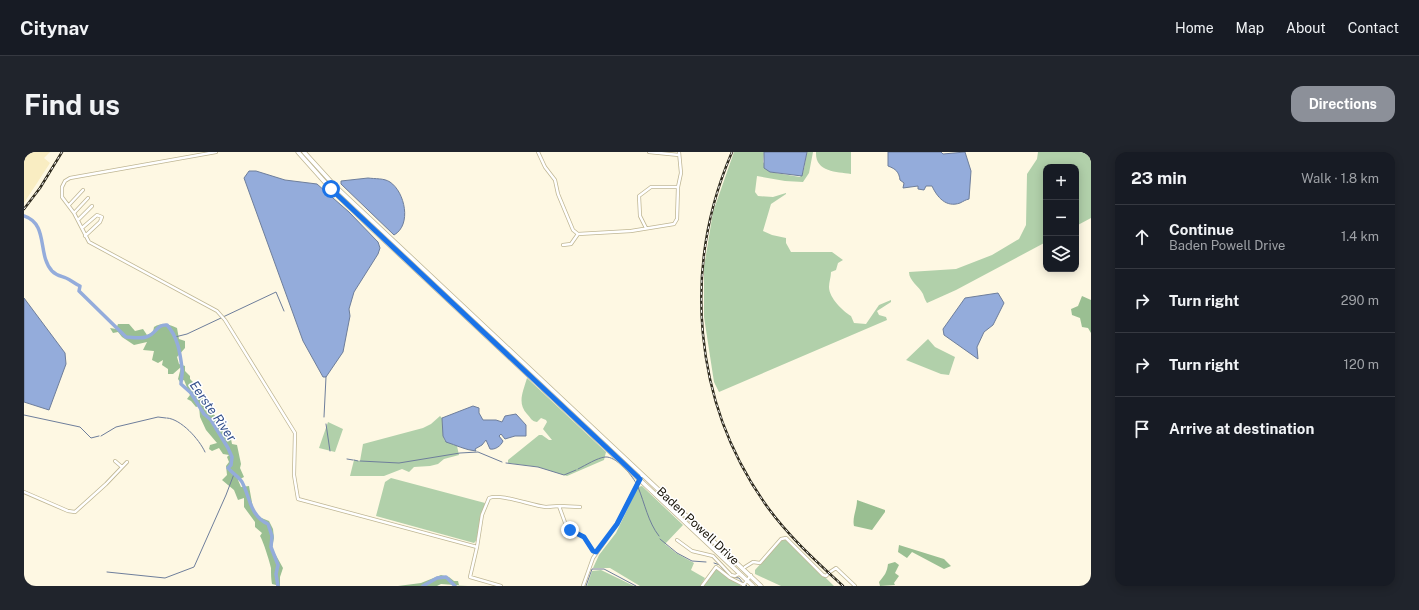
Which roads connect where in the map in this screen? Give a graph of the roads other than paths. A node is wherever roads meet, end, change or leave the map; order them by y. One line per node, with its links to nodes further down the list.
1 (216, 152): 10 (street)
2 (298, 152): 23 (main road, Baden Powell Drive)
3 (304, 152): 22 (main road, Baden Powell Drive)
4 (538, 152): 16 (street)
5 (649, 152): 6 (street)
6 (679, 153): 7 (street)
7 (678, 187): 15 (street); 15 (street)
8 (83, 190): 10 (street)
9 (88, 198): 12 (street)
10 (69, 205): 12 (street)
11 (92, 206): 13 (street)
12 (74, 213): 13 (street)
13 (78, 220): 14 (street)
14 (82, 228): 17 (street); 17 (street)
15 (646, 228): 16 (street)
16 (578, 234): 18 (street)
17 (86, 236): 28 (street)
18 (563, 245)
19 (115, 462): 21 (street)
20 (127, 462): 21 (street)
21 (122, 467): 24 (street)
22 (642, 475): 23 (street); 34 (main road, Baden Powell Drive)
23 (640, 479): 29 (street); 35 (main road, Baden Powell Drive)
24 (24, 492)
25 (559, 506): 26 (street); 28 (street); 29 (street)
26 (580, 507)
27 (677, 540): 30 (street)
28 (476, 547): 37 (street)
29 (596, 552): 38 (street)
30 (722, 566): 32 (street); 33 (street)
31 (745, 567): 42 (street)
32 (718, 568): 36 (street); 39 (street)
33 (739, 574)
34 (750, 575): 35 (street); 41 (main road, Baden Powell Drive)
35 (747, 580): 36 (street); 40 (main road, Baden Powell Drive)
36 (743, 585)
37 (501, 586)
38 (583, 586)
39 (702, 586)
40 (753, 586)
41 (762, 586)
42 (855, 586)

